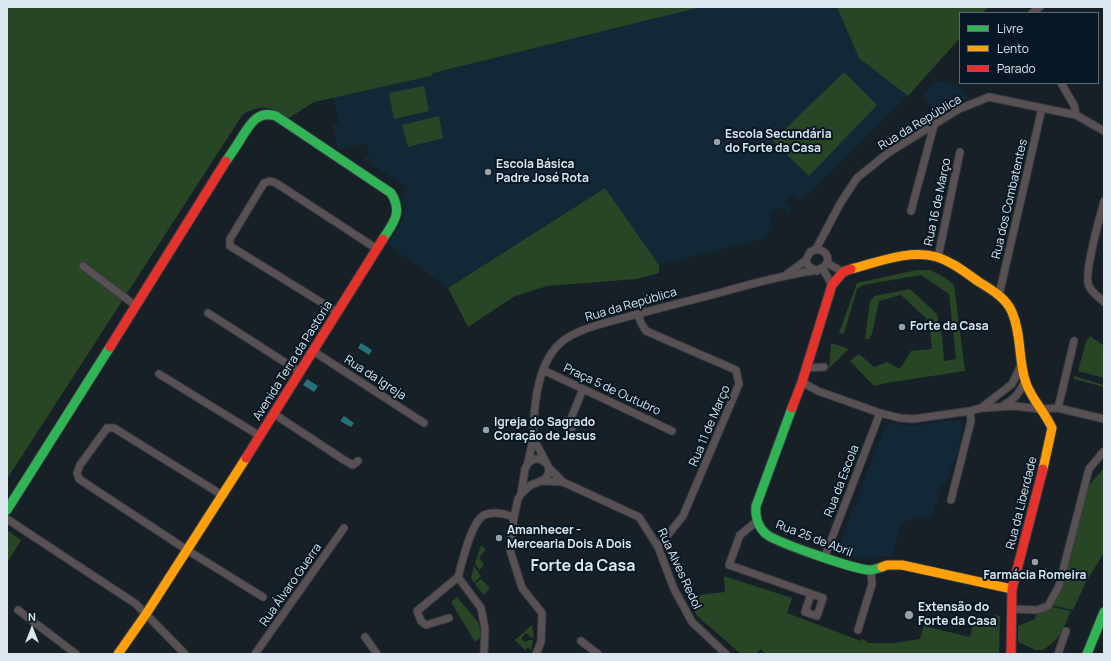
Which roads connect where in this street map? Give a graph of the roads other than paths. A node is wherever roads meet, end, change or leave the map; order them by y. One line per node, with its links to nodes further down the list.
1 (1062, 84): 3 (street)
2 (1042, 108): 3 (street, Rua da República); 4 (street, Rua da República); 20 (street, Rua dos Combatentes)
3 (1076, 115): 5 (street, Rua da República)
4 (934, 125): 8 (street); 9 (street, Rua da República)
5 (1104, 131)
6 (960, 152): 13 (street, Rua 16 de Março)
7 (1104, 202): 21 (street)
8 (911, 211)
9 (826, 232): 11 (street, Rua da República); 12 (street, Rua da República)
10 (377, 249): 22 (street, Avenida Terra da Pastoria); 23 (street, Avenida Terra da Pastoria); 23 (street)
11 (816, 250): 12 (street); 14 (street)
12 (825, 254): 16 (street)
13 (938, 257): 17 (street); 20 (street)
14 (806, 260): 16 (street); 18 (street)
15 (83, 266): 22 (street)
16 (822, 268): 17 (street); 18 (street); 19 (street)
17 (843, 272): 19 (street)
18 (785, 275): 25 (street, Rua da República)
19 (832, 285): 29 (street)
20 (999, 295): 28 (street, Rua da Liberdade)
21 (1104, 302)
22 (136, 306): 59 (street)
23 (337, 312): 27 (street, Avenida Terra da Pastoria)
24 (208, 313): 32 (street)
25 (638, 314): 31 (street, Rua da República); 64 (street, Rua 11 de Março)
26 (1074, 341): 39 (street)
27 (313, 351): 32 (street, Avenida Terra da Pastoria); 45 (street, Rua da Igreja)
28 (1021, 365): 34 (street, Rua da Liberdade); 38 (street)
29 (806, 368): 30 (street); 35 (street)
30 (824, 368)
31 (543, 370): 36 (street, Praça 5 de Outubro); 49 (street, Rua da República)
32 (300, 372): 43 (street, Avenida Terra da Pastoria)
33 (159, 374): 48 (street)
34 (1025, 381): 37 (street); 40 (street, Rua da Liberdade)
35 (802, 382): 42 (street); 62 (street)
36 (583, 389): 46 (street); 47 (street, Praça 5 de Outubro)
37 (1000, 407): 38 (street); 40 (street)
38 (981, 408): 41 (street)
39 (1058, 408): 40 (street); 44 (street)
40 (1040, 409): 69 (street, Rua da Liberdade)
41 (970, 411): 42 (street); 58 (street)
42 (880, 413): 66 (street, Rua da Escola)
43 (274, 414): 48 (street, Avenida Terra da Pastoria); 51 (street)
44 (1104, 419)
45 (424, 423)
46 (572, 428)
47 (672, 431)
48 (260, 436): 57 (street, Avenida Terra da Pastoria)
49 (533, 437): 52 (street, Rua da República); 53 (street, Rua da República)
50 (1103, 452): 72 (street)
51 (358, 461)
52 (547, 465): 53 (street); 54 (street); 55 (street, Rua Alves Redol)
53 (527, 466): 54 (street); 56 (street, Rua da República)
54 (541, 481): 55 (street, Rua Alves Redol); 56 (street)
55 (563, 482): 64 (street, Rua Alves Redol)
56 (521, 494): 60 (street, Rua da República)
57 (222, 495): 65 (street, Avenida Terra da Pastoria); 65 (street)
58 (951, 500)
59 (7, 510)
60 (514, 517): 68 (street); 87 (street, Rua da República)
61 (7, 519): 75 (street)
62 (757, 521): 66 (street, Rua 25 de Abril); 70 (street)
63 (344, 528): 84 (street, Rua Álvaro Guerra)
64 (658, 547): 89 (street, Rua Alves Redol)
65 (187, 550): 71 (street); 75 (street, Avenida Terra da Pastoria)
66 (825, 556): 67 (street, Rua 25 de Abril)
67 (871, 570): 69 (street, Rua 25 de Abril); 77 (street)
68 (458, 577): 76 (street); 86 (street)
69 (1012, 589): 72 (street, Rua da Liberdade)
70 (811, 594)
71 (263, 597)
72 (1012, 609): 90 (street, Rua da Liberdade)
73 (18, 610): 81 (street)
74 (1104, 612): 92 (street)
75 (146, 614): 82 (street, Avenida Terra da Pastoria); 83 (street)
76 (449, 618)
77 (858, 630)
78 (1066, 631): 91 (street)
79 (365, 637): 85 (street)
80 (581, 641): 88 (street)
81 (76, 654)
82 (118, 654)
83 (185, 654)
84 (255, 654)
85 (377, 654)
86 (484, 654)
87 (536, 654)
88 (598, 654)
89 (726, 654)
90 (1011, 654)
91 (1058, 654)
92 (1087, 654)

